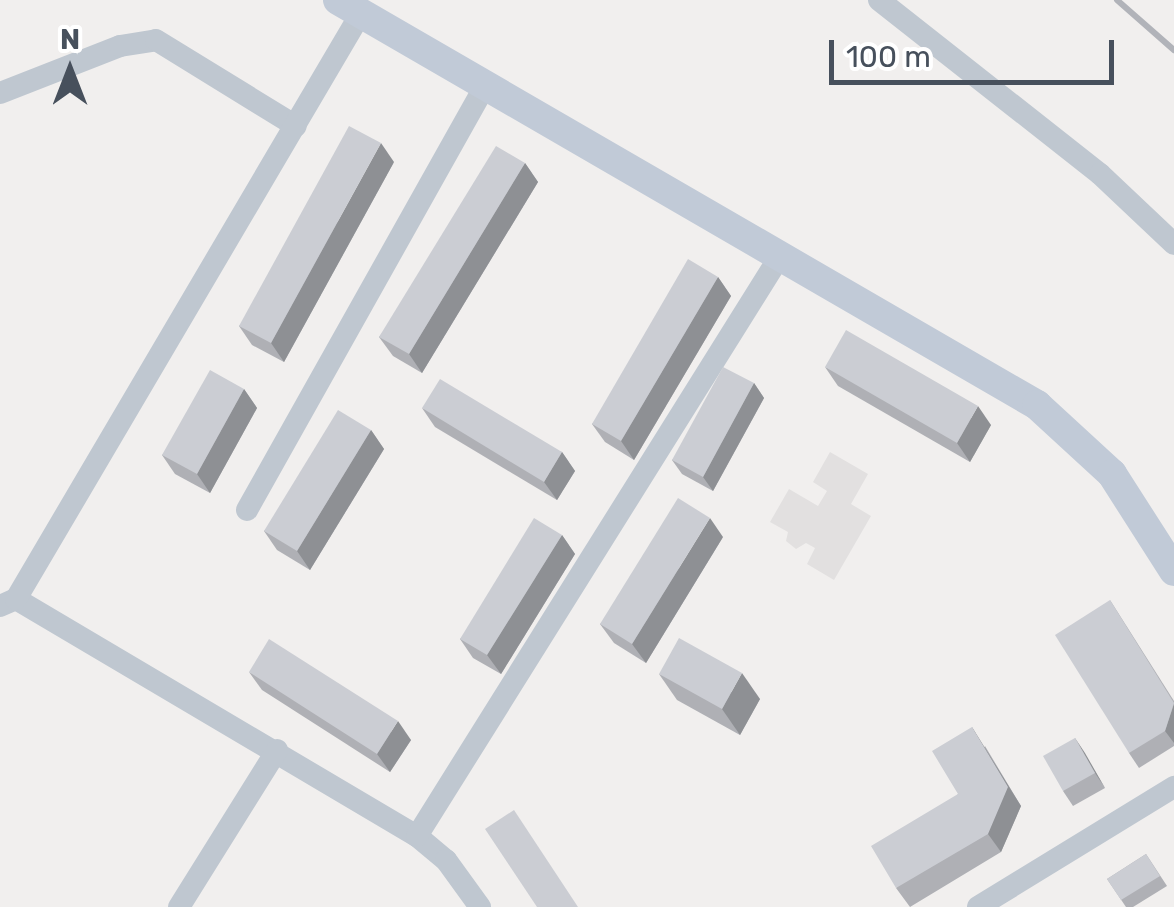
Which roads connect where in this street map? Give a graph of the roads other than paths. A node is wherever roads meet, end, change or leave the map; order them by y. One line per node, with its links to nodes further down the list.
1 (879, 0): 6 (street)
2 (350, 7): 3 (main road); 5 (street)
3 (484, 86): 7 (main road); 8 (street)
4 (0, 93): 5 (street)
5 (296, 126): 10 (street)
6 (1174, 244)
7 (780, 256): 9 (main road); 13 (street)
8 (247, 510)
9 (1174, 571)
10 (8, 602): 11 (street)
11 (277, 750): 13 (street); 14 (street)
12 (1174, 787): 16 (street)
13 (416, 836): 15 (street)
14 (179, 907)
15 (480, 907)
16 (978, 907)

